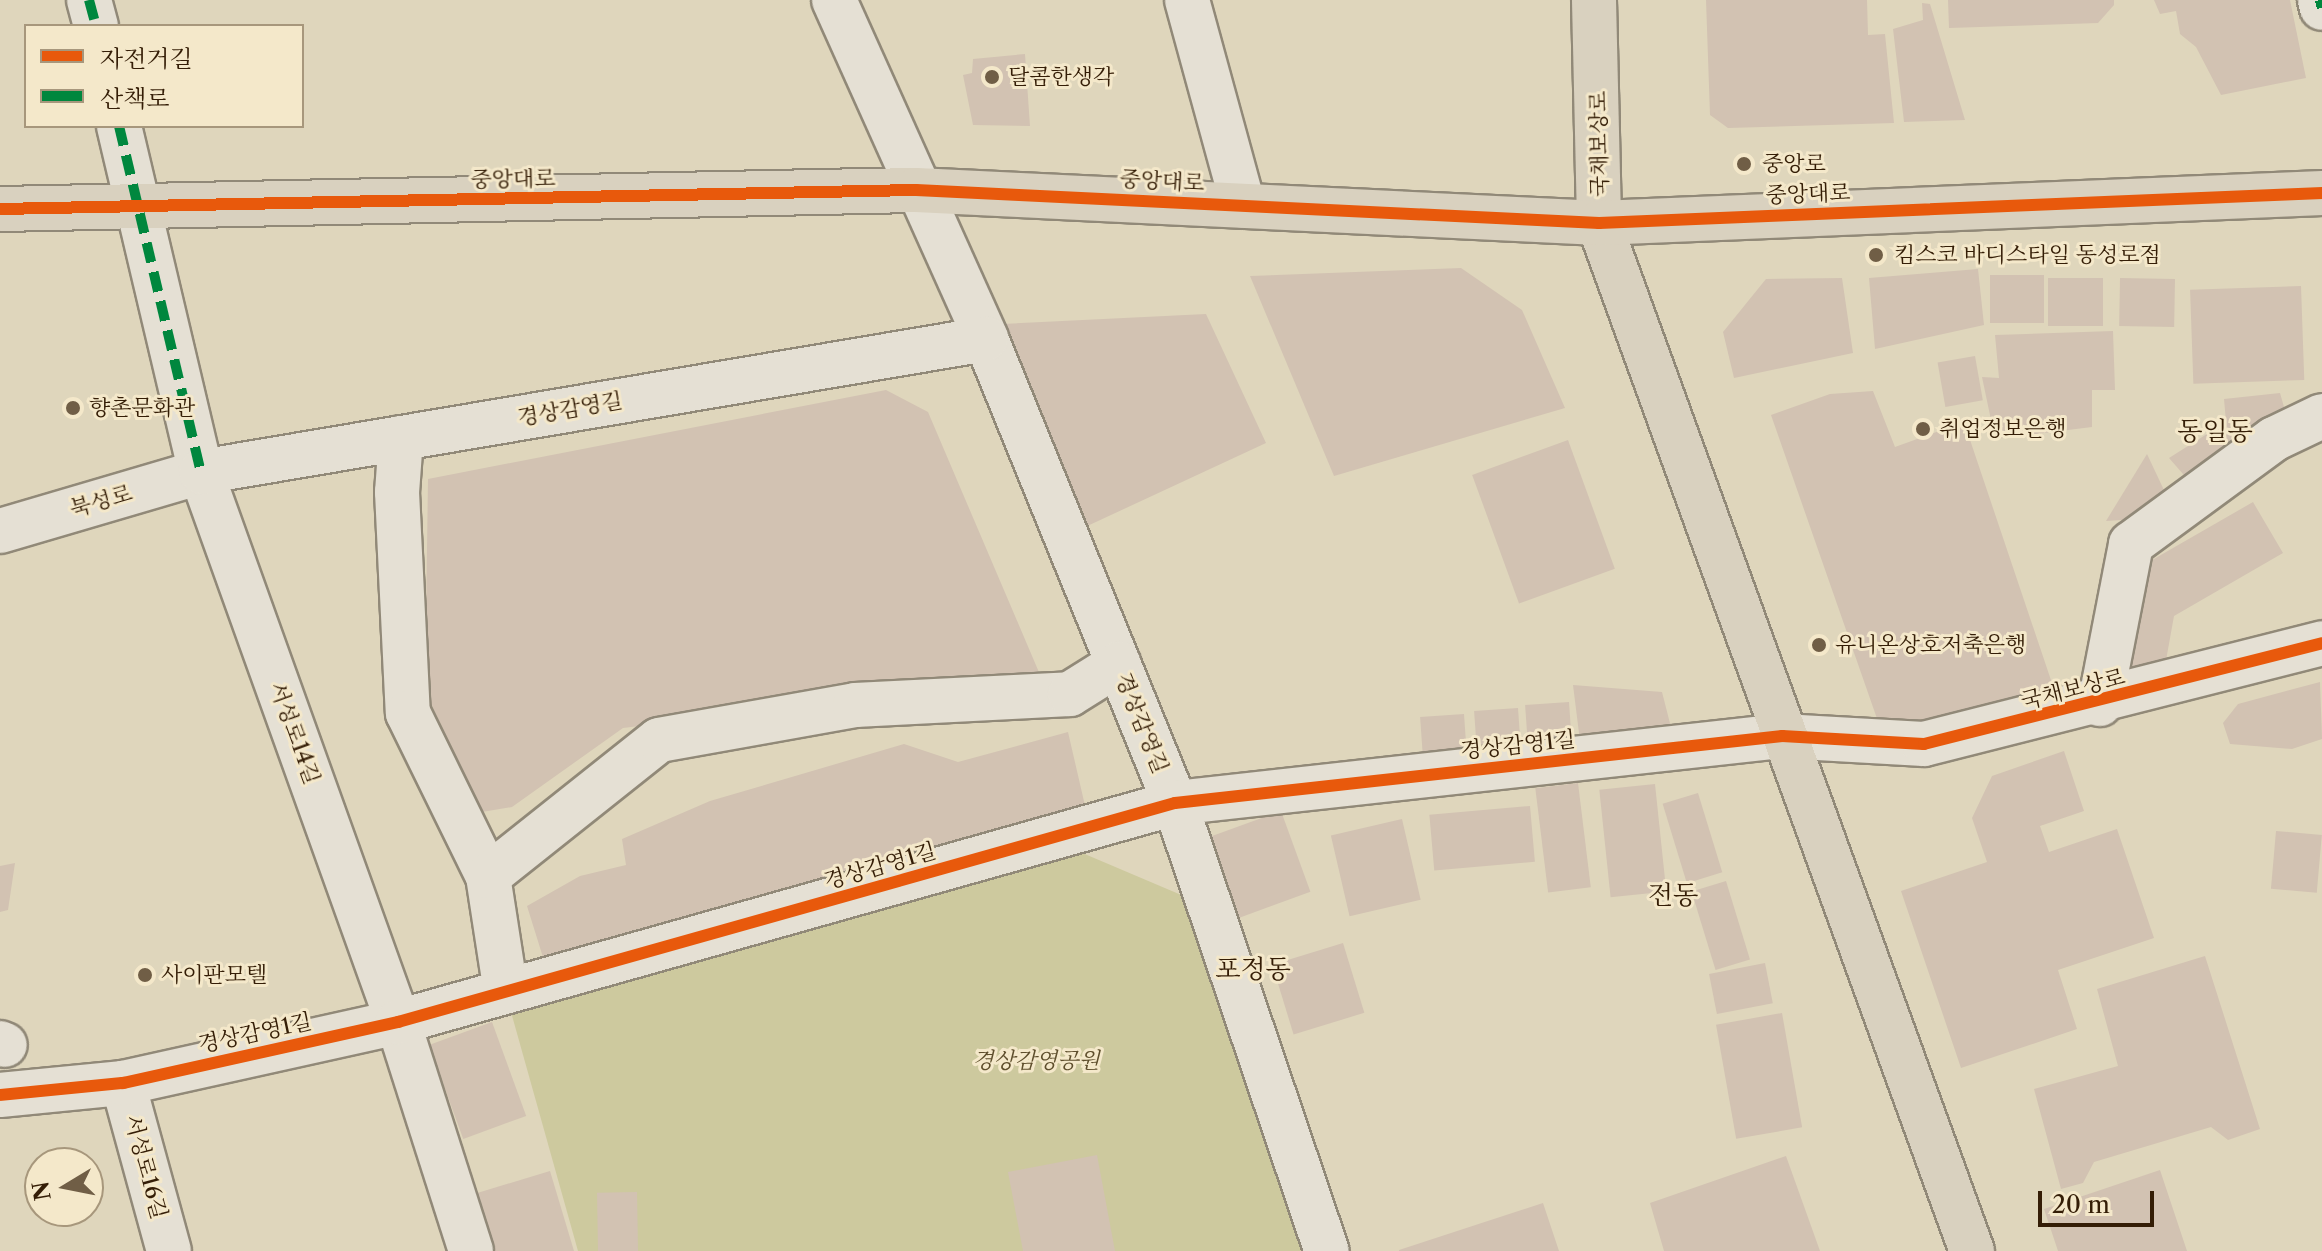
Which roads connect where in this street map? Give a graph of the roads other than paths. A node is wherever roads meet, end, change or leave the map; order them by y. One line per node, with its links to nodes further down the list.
1 (89, 0): 7 (street)
2 (834, 0): 9 (street, 경상감영길)
3 (1187, 0): 11 (street, 중앙대로)
4 (1594, 0): 14 (main road, 국채보상로)
5 (2320, 0): 6 (street)
6 (2322, 8)
7 (95, 24)
8 (119, 128): 12 (street, 서성로14길)
9 (916, 190): 11 (main road, 중앙대로); 12 (main road, 중앙대로); 15 (street, 경상감영길)
10 (2322, 193): 14 (main road, 중앙대로)
11 (1243, 205): 14 (main road, 중앙대로)
12 (139, 208): 13 (main road, 중앙대로); 18 (street, 서성로14길)
13 (0, 209)
14 (1599, 223): 23 (main road, 국채보상로)
15 (986, 339): 17 (street, 경상감영길); 21 (street, 경상감영길)
16 (2322, 416): 22 (street)
17 (401, 438): 18 (street, 경상감영길); 25 (street)
18 (201, 472): 19 (street, 북성로); 27 (street, 서성로14길)
19 (0, 531)
20 (2322, 643): 22 (street, 국채보상로)
21 (1118, 664): 24 (street, 경상감영길); 25 (street)
22 (2100, 704): 23 (street, 국채보상로)
23 (1782, 736): 24 (street, 경상감영1길); 33 (main road, 국채보상로)
24 (1175, 803): 26 (street, 경상감영1길); 32 (street, 경상감영길)
25 (488, 876): 26 (street)
26 (506, 992): 27 (street, 경상감영1길)
27 (398, 1022): 28 (street, 경상감영1길); 31 (street, 서성로14길)
28 (123, 1083): 29 (street, 경상감영1길); 30 (street, 서성로16길)
29 (0, 1095)
30 (169, 1251)
31 (471, 1251)
32 (1327, 1251)
33 (1972, 1251)

